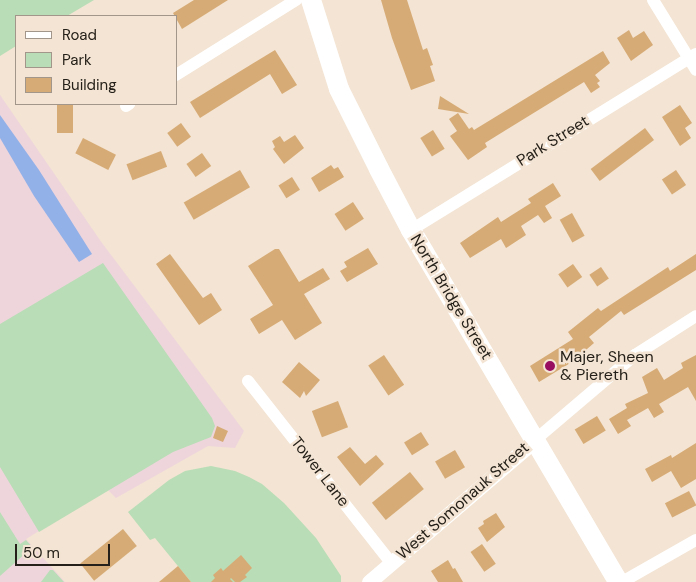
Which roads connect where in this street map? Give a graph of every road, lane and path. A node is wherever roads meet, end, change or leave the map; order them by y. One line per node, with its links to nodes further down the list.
1 (296, 0): 6 (street)
2 (310, 0): 7 (highway, North Bridge Street)
3 (654, 0): 4 (street)
4 (692, 56): 5 (street); 7 (street, Park Street)
5 (696, 70)
6 (178, 73)
7 (411, 230): 10 (highway, North Bridge Street)
8 (696, 316): 10 (street)
9 (248, 381): 12 (street, Tower Lane)
10 (535, 440): 12 (street, West Somonauk Street); 14 (highway, North Bridge Street)
11 (696, 540): 15 (street)
12 (391, 563): 13 (street, West Somonauk Street)
13 (369, 582)
14 (618, 582)
15 (622, 582)

